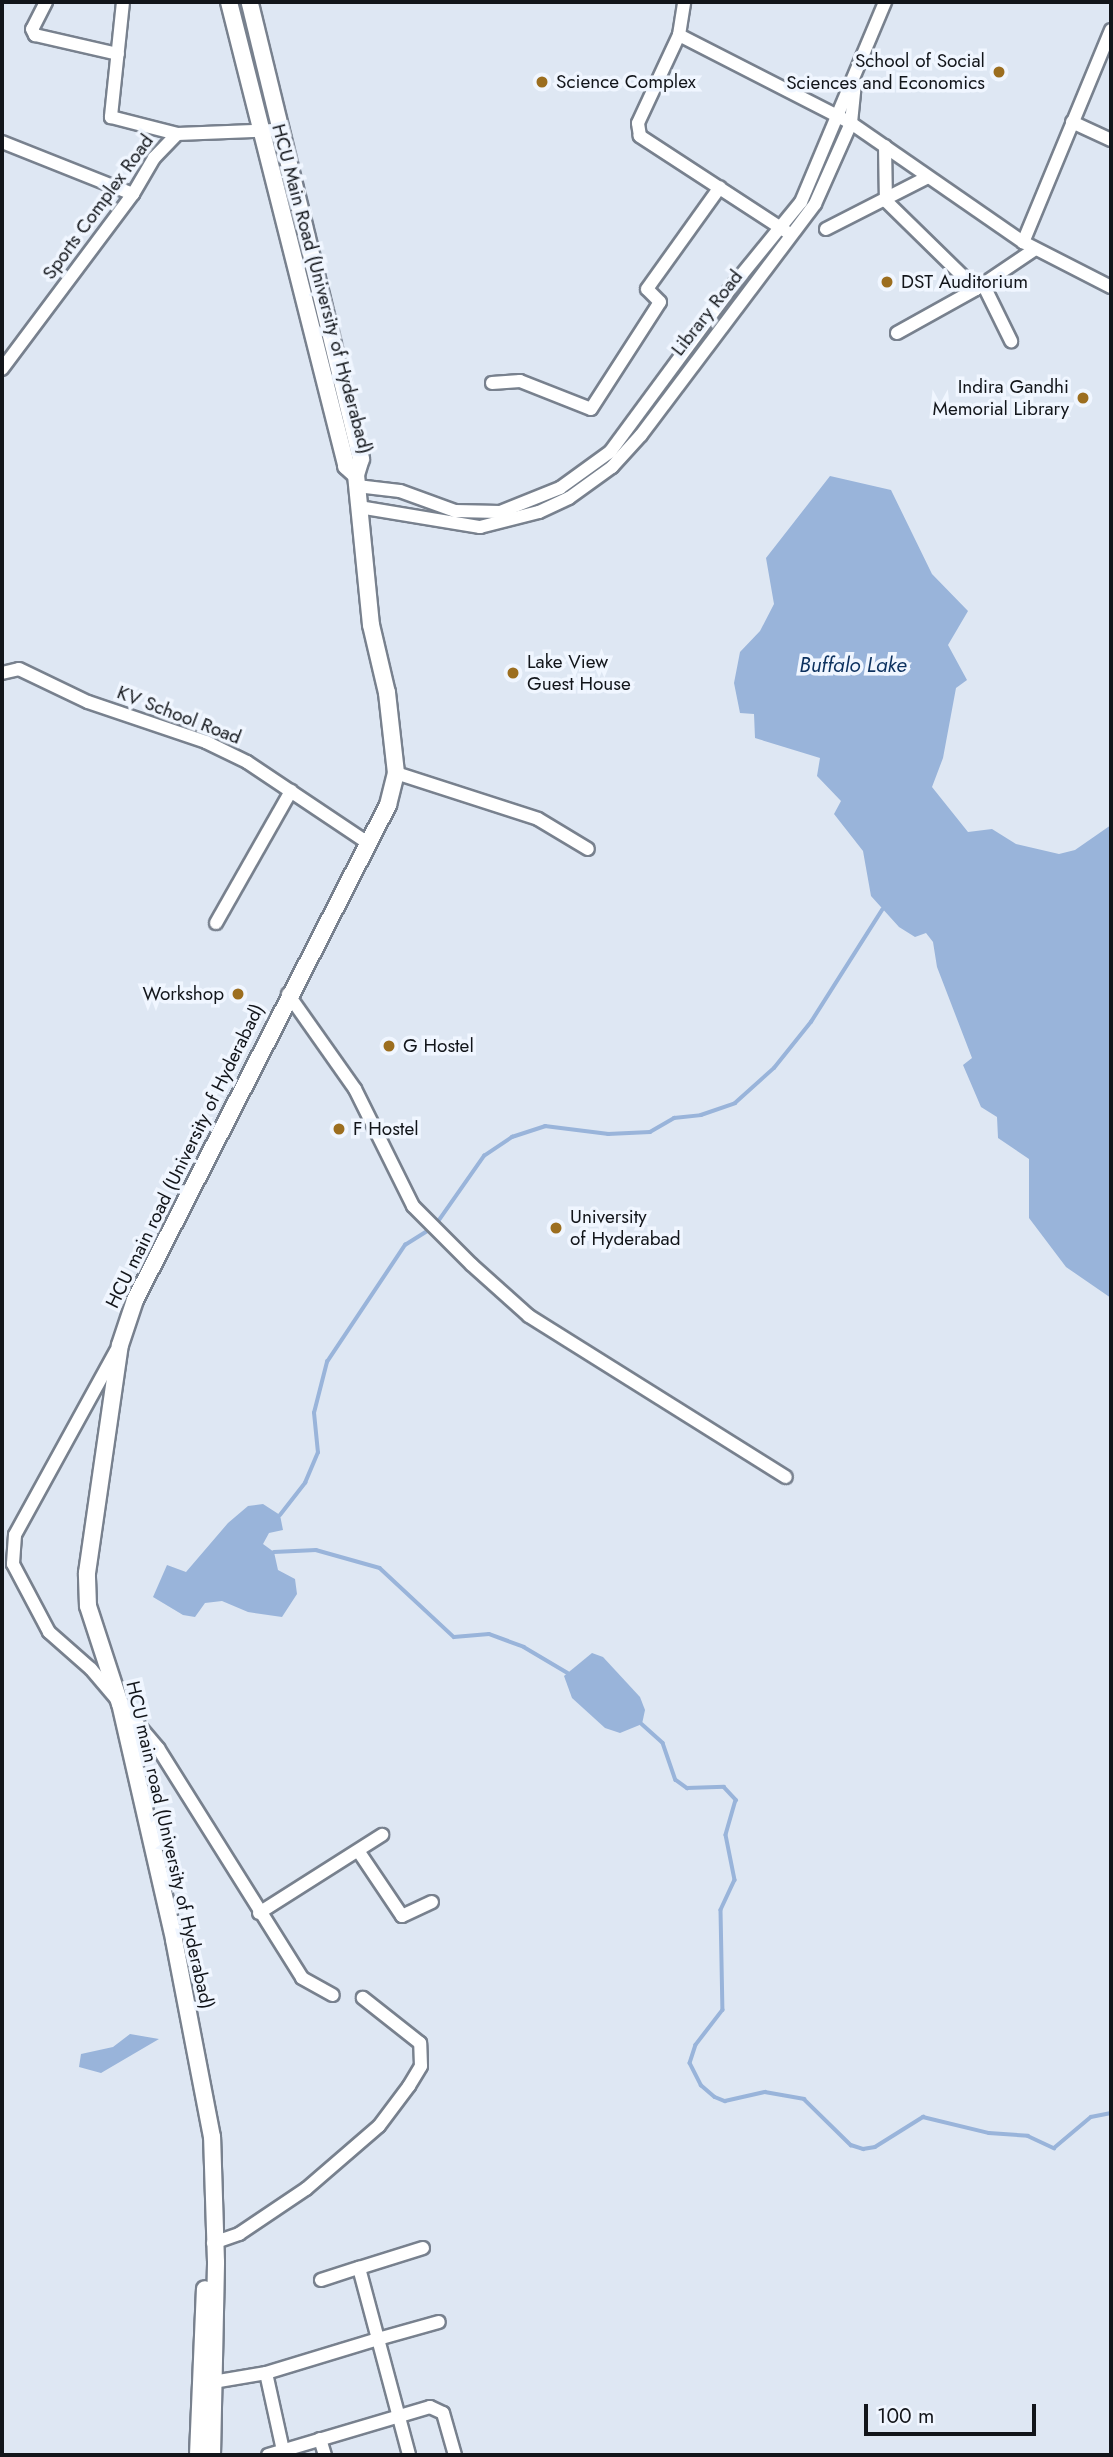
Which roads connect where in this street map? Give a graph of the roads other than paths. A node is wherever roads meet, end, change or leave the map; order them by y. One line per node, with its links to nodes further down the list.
1 (46, 2): 9 (street)
2 (123, 2): 9 (street)
3 (229, 2): 15 (street, HCU Main Road (University of Hyderabad))
4 (250, 2): 14 (street, HCU Main Road (University of Hyderabad))
5 (684, 2): 8 (street)
6 (885, 2): 10 (street)
7 (1111, 30): 12 (street)
8 (678, 35): 11 (street); 21 (street)
9 (118, 54): 16 (street)
10 (856, 72): 11 (street); 13 (street)
11 (836, 115): 13 (street); 24 (street)
12 (1072, 122): 17 (street); 27 (street)
13 (852, 123): 19 (street); 26 (street, Library Road)
14 (279, 130): 15 (street, Sports Complex Road); 34 (street, HCU Main Road (University of Hyderabad))
15 (258, 131): 16 (street, Sports Complex Road); 34 (street, HCU Main Road (University of Hyderabad))
16 (177, 134): 22 (street, Sports Complex Road)
17 (1111, 140)
18 (2, 142): 22 (street)
19 (885, 146): 20 (street); 23 (street)
20 (926, 178): 23 (street); 27 (street)
21 (720, 187): 24 (street); 33 (street)
22 (132, 194): 32 (street, Sports Complex Road)
23 (886, 201): 25 (street); 28 (street)
24 (782, 228): 26 (street); 34 (street)
25 (826, 229)
26 (793, 236): 35 (street, Library Road)
27 (1029, 246): 28 (street); 29 (street)
28 (980, 286): 30 (street); 31 (street)
29 (1111, 286)
30 (897, 332)
31 (1011, 341)
32 (2, 369)
33 (492, 383)
34 (356, 480): 35 (street, HCU main road (University of Hyderabad))
35 (359, 508): 37 (street, HCU main road (University of Hyderabad))
36 (2, 673): 38 (street, KV School Road)
37 (396, 773): 39 (street, HCU main road (University of Hyderabad)); 40 (street)
38 (291, 791): 39 (street, KV School Road); 41 (street)
39 (368, 843): 42 (street, HCU main road (University of Hyderabad))
40 (588, 849)
41 (216, 923)
42 (288, 994): 43 (street, HCU main road (University of Hyderabad)); 44 (street)
43 (120, 1345): 45 (street, HCU main road (University of Hyderabad)); 45 (street)
44 (786, 1477)
45 (120, 1704): 49 (street); 52 (street, HCU main road (University of Hyderabad))
46 (383, 1835): 47 (street)
47 (359, 1852): 48 (street); 49 (street)
48 (432, 1902)
49 (258, 1913): 50 (street)
50 (333, 1995)
51 (363, 1998): 52 (street)
52 (213, 2242): 59 (street, HCU main road (University of Hyderabad))
53 (424, 2248): 54 (street)
54 (359, 2268): 55 (street); 57 (street)
55 (321, 2280)
56 (439, 2322): 57 (street)
57 (378, 2339): 58 (street); 60 (street)
58 (266, 2373): 59 (street); 62 (street)
59 (207, 2383): 63 (street); 64 (street, HCU main road (University of Hyderabad))
60 (398, 2416): 61 (street); 67 (street); 68 (street)
61 (320, 2439): 62 (street); 66 (street)
62 (283, 2450): 65 (street)
63 (198, 2455)
64 (212, 2455)
65 (268, 2455)
66 (325, 2455)
67 (409, 2455)
68 (455, 2455)

